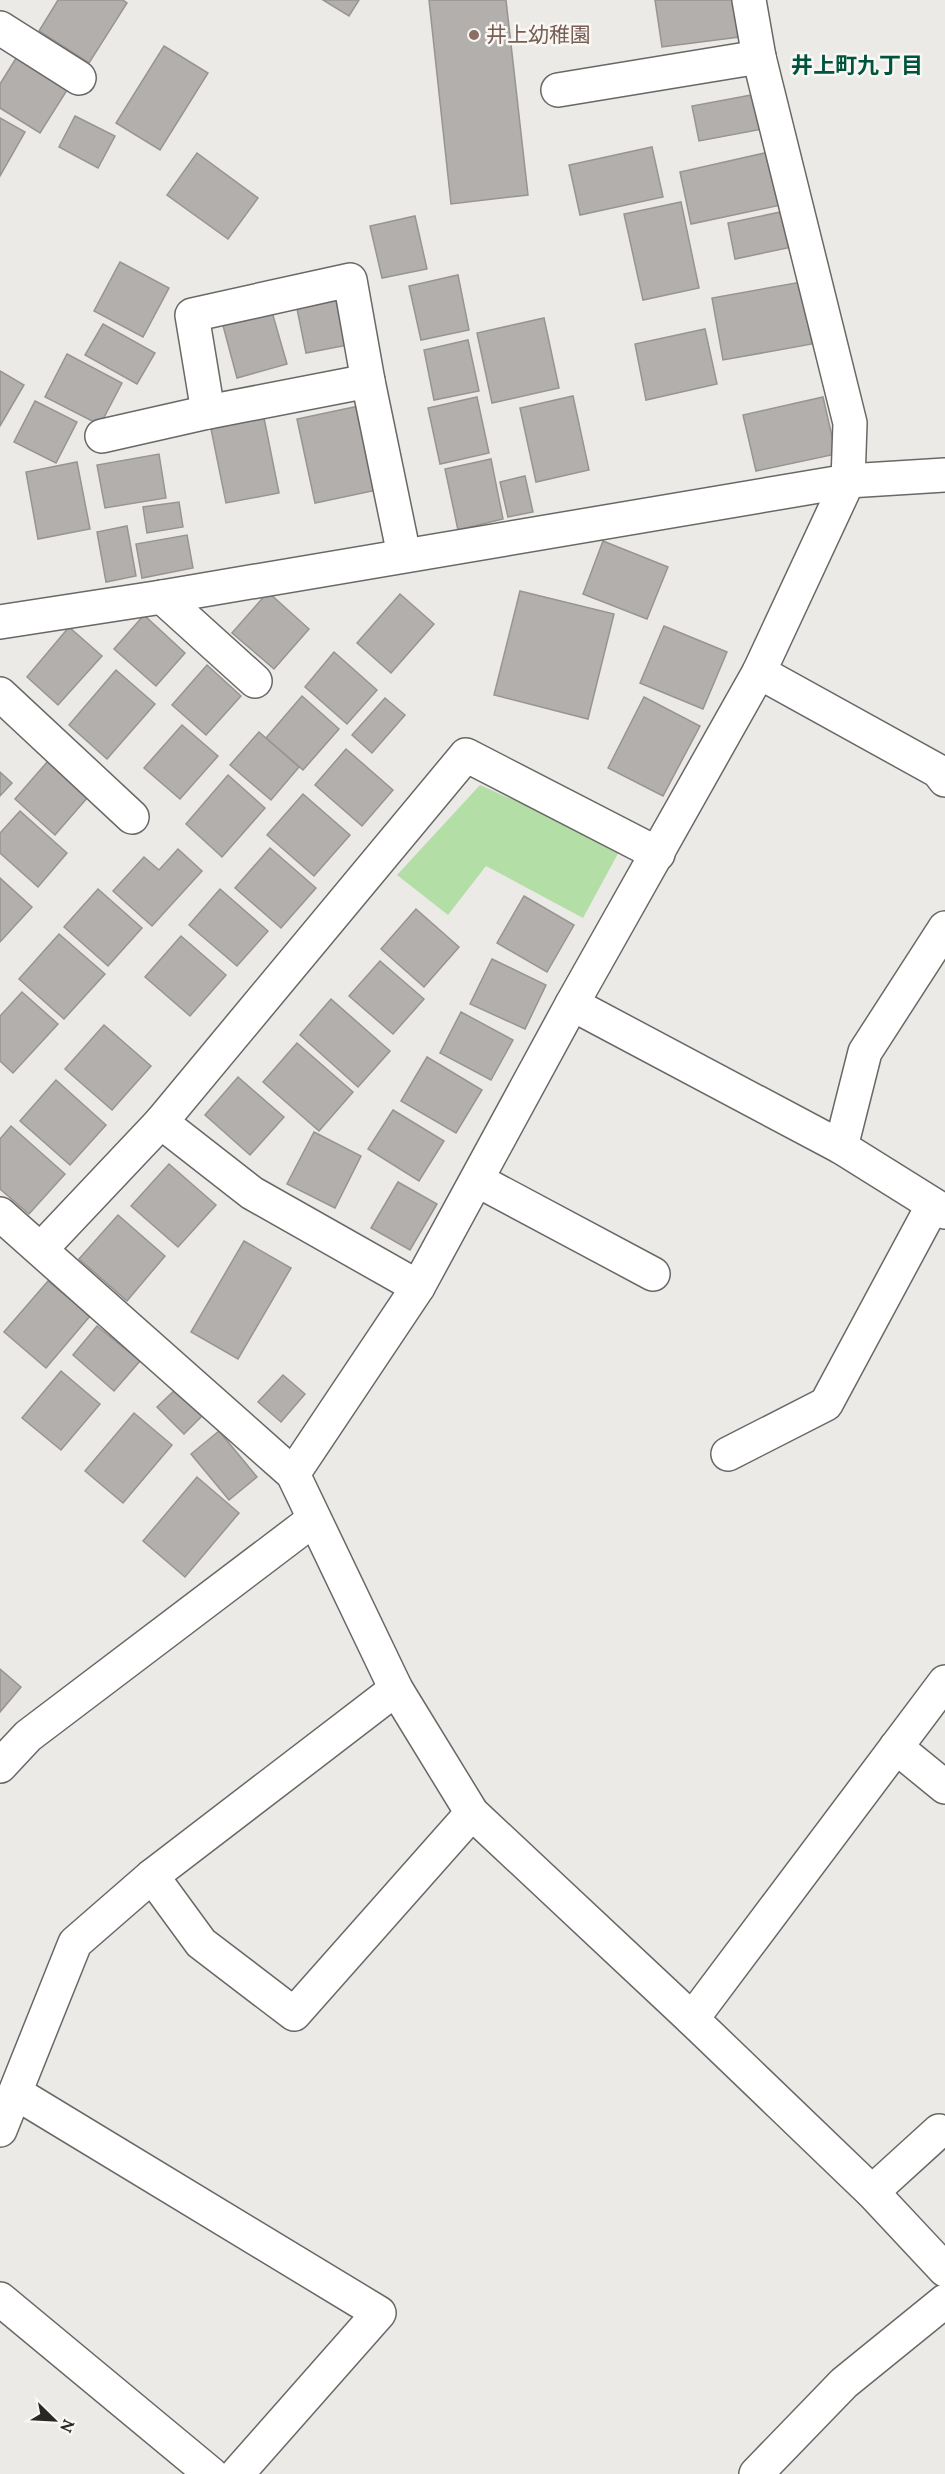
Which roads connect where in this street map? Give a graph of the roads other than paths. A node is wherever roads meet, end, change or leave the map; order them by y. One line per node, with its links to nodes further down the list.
1 (749, 0): 3 (street)
2 (0, 28): 4 (street)
3 (759, 57): 5 (street); 10 (street)
4 (79, 78)
5 (558, 90)
6 (368, 381): 7 (street); 7 (street); 11 (street)
7 (208, 412): 8 (street)
8 (102, 436)
9 (945, 475): 10 (street)
10 (848, 481): 11 (street); 14 (street)
11 (404, 555): 12 (street)
12 (162, 597): 13 (street); 15 (street)
13 (0, 622)
14 (759, 672): 17 (street); 19 (street)
15 (255, 681)
16 (0, 694): 18 (street)
17 (945, 780)
18 (132, 817)
19 (658, 854): 21 (street); 22 (street)
20 (945, 928): 23 (street)
21 (572, 1004): 23 (street); 24 (street)
22 (161, 1122): 27 (street); 29 (street)
23 (841, 1147): 25 (street)
24 (477, 1180): 28 (street); 29 (street)
25 (939, 1208): 30 (street)
26 (0, 1214): 27 (street)
27 (41, 1249): 31 (street)
28 (653, 1274)
29 (418, 1287): 31 (street)
30 (728, 1454)
31 (292, 1474): 32 (street)
32 (313, 1520): 34 (street); 36 (street)
33 (944, 1686): 35 (street)
34 (396, 1689): 38 (street); 39 (street)
35 (896, 1747): 37 (street); 40 (street)
36 (0, 1766)
37 (945, 1787)
38 (472, 1813): 39 (street); 40 (street)
39 (152, 1876): 41 (street)
40 (692, 2019): 44 (street)
41 (16, 2093): 42 (street); 49 (street)
42 (0, 2130)
43 (939, 2131): 44 (street)
44 (872, 2192): 45 (street)
45 (945, 2270)
46 (0, 2299): 48 (street)
47 (945, 2301): 50 (street)
48 (211, 2474)
49 (237, 2474)
50 (756, 2474)

